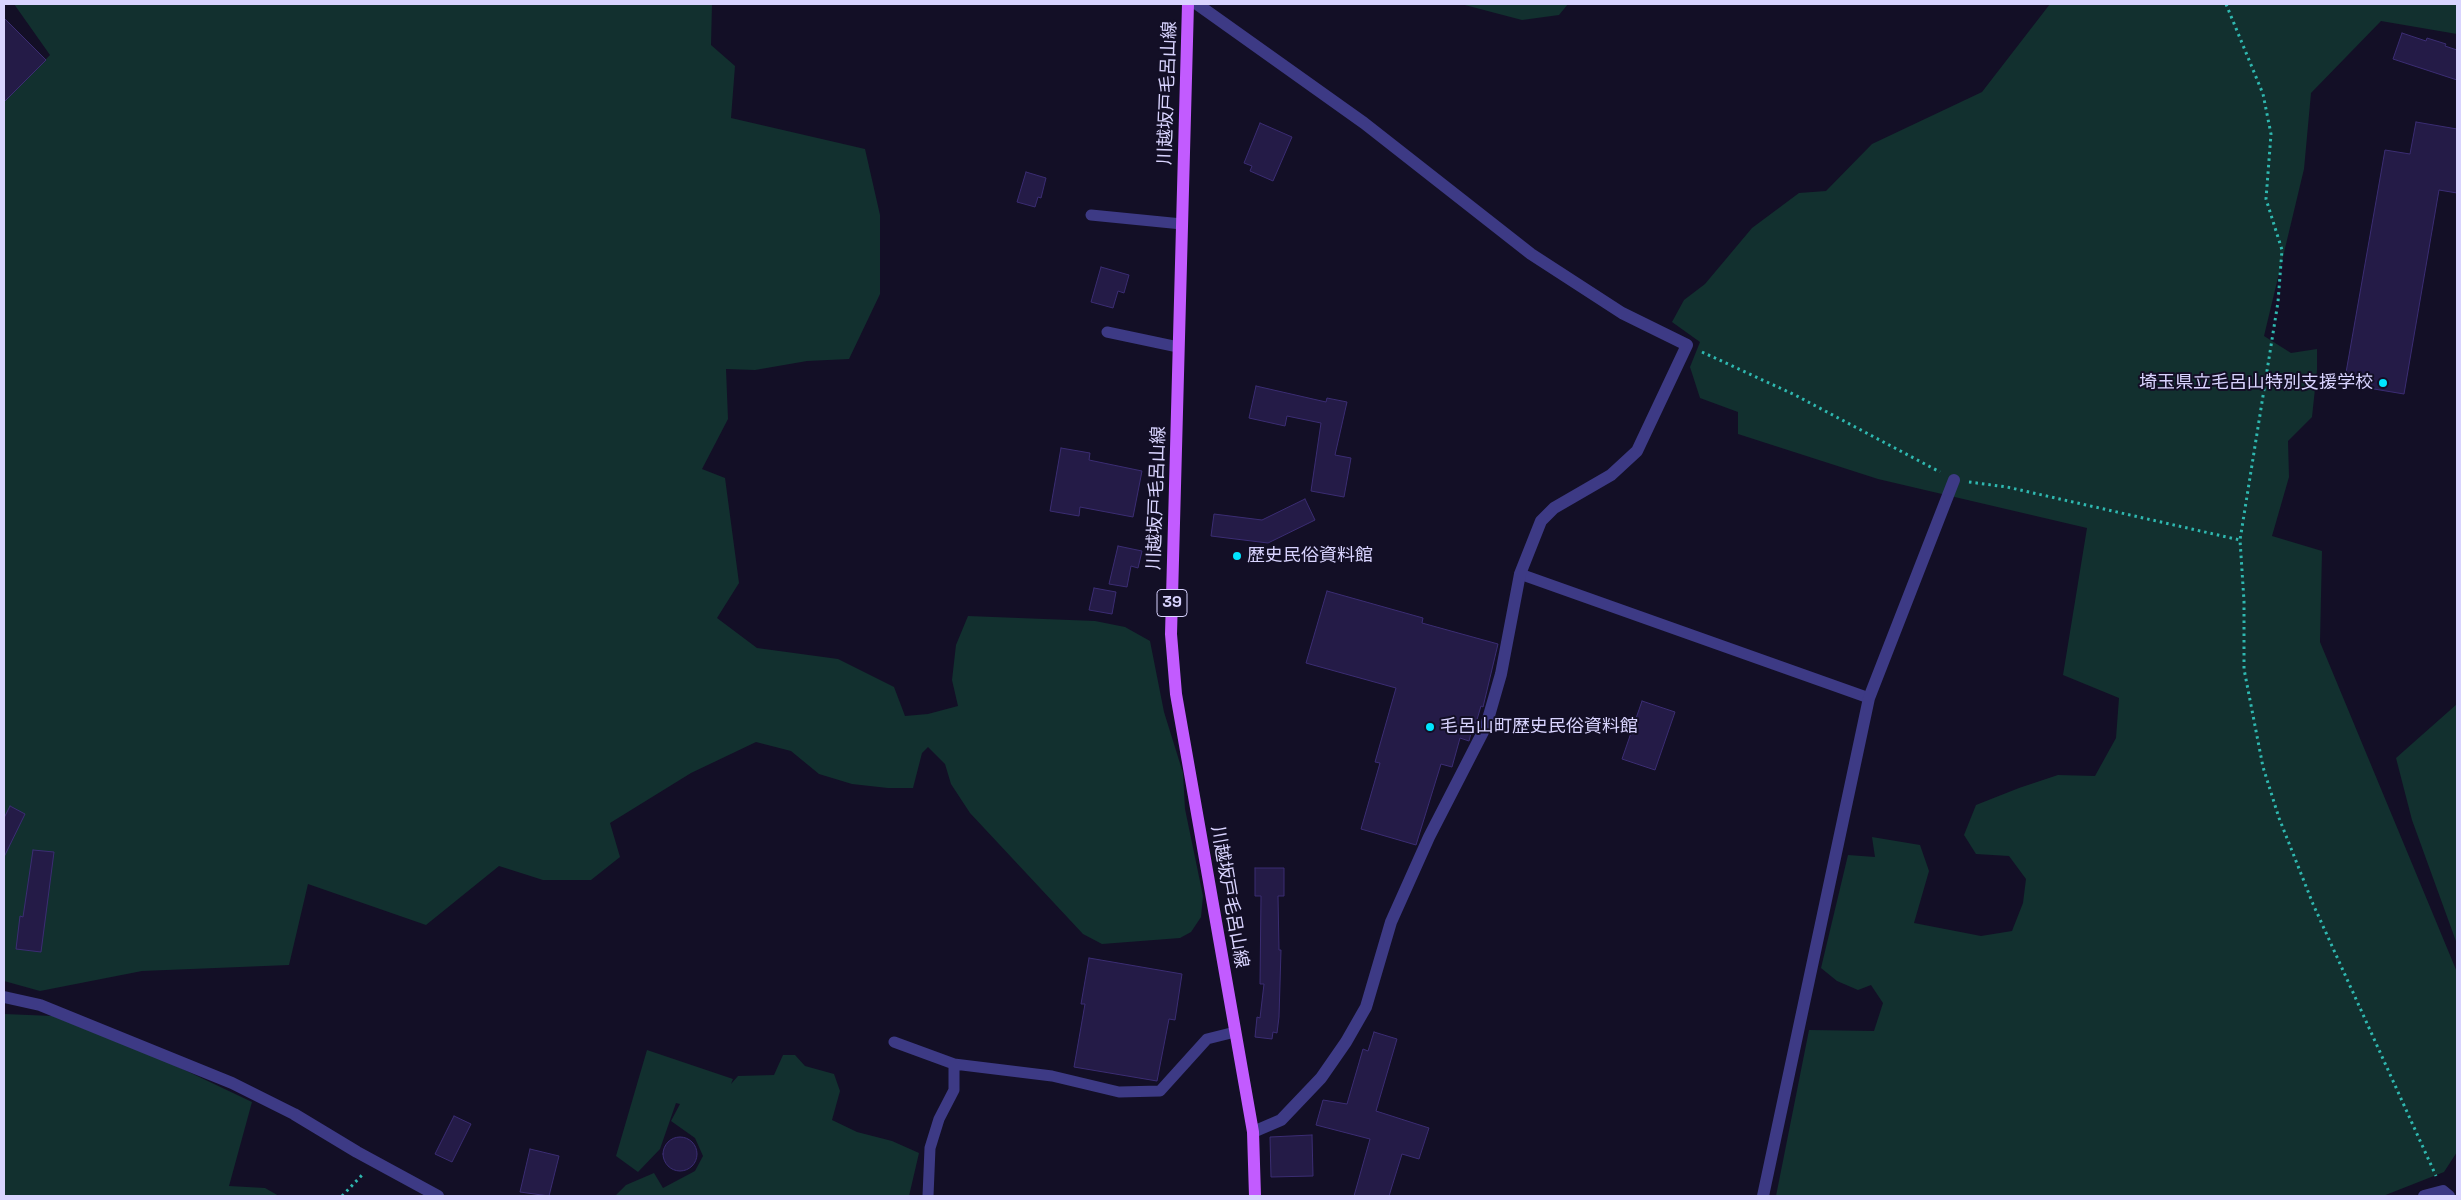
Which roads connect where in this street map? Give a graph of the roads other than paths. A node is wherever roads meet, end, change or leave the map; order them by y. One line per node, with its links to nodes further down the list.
1 (1188, 4): 4 (main road, 川越坂戸毛呂山線 / 39)
2 (1198, 4): 8 (street)
3 (1091, 215): 4 (lane)
4 (1182, 224): 6 (main road, 川越坂戸毛呂山線 / 39)
5 (1107, 332): 6 (lane)
6 (1178, 347): 11 (main road, 川越坂戸毛呂山線 / 39)
7 (1954, 480): 9 (street)
8 (1520, 574): 9 (lane); 14 (street)
9 (1869, 698): 19 (street)
10 (4, 997): 16 (street)
11 (1235, 1032): 13 (lane); 14 (main road, 川越坂戸毛呂山線 / 39)
12 (894, 1042): 13 (lane)
13 (954, 1064): 17 (lane)
14 (1252, 1132): 18 (main road, 川越坂戸毛呂山線 / 39)
15 (2446, 1194): 20 (street)
16 (438, 1196)
17 (928, 1196)
18 (1255, 1196)
19 (1763, 1196)
20 (2424, 1196)

